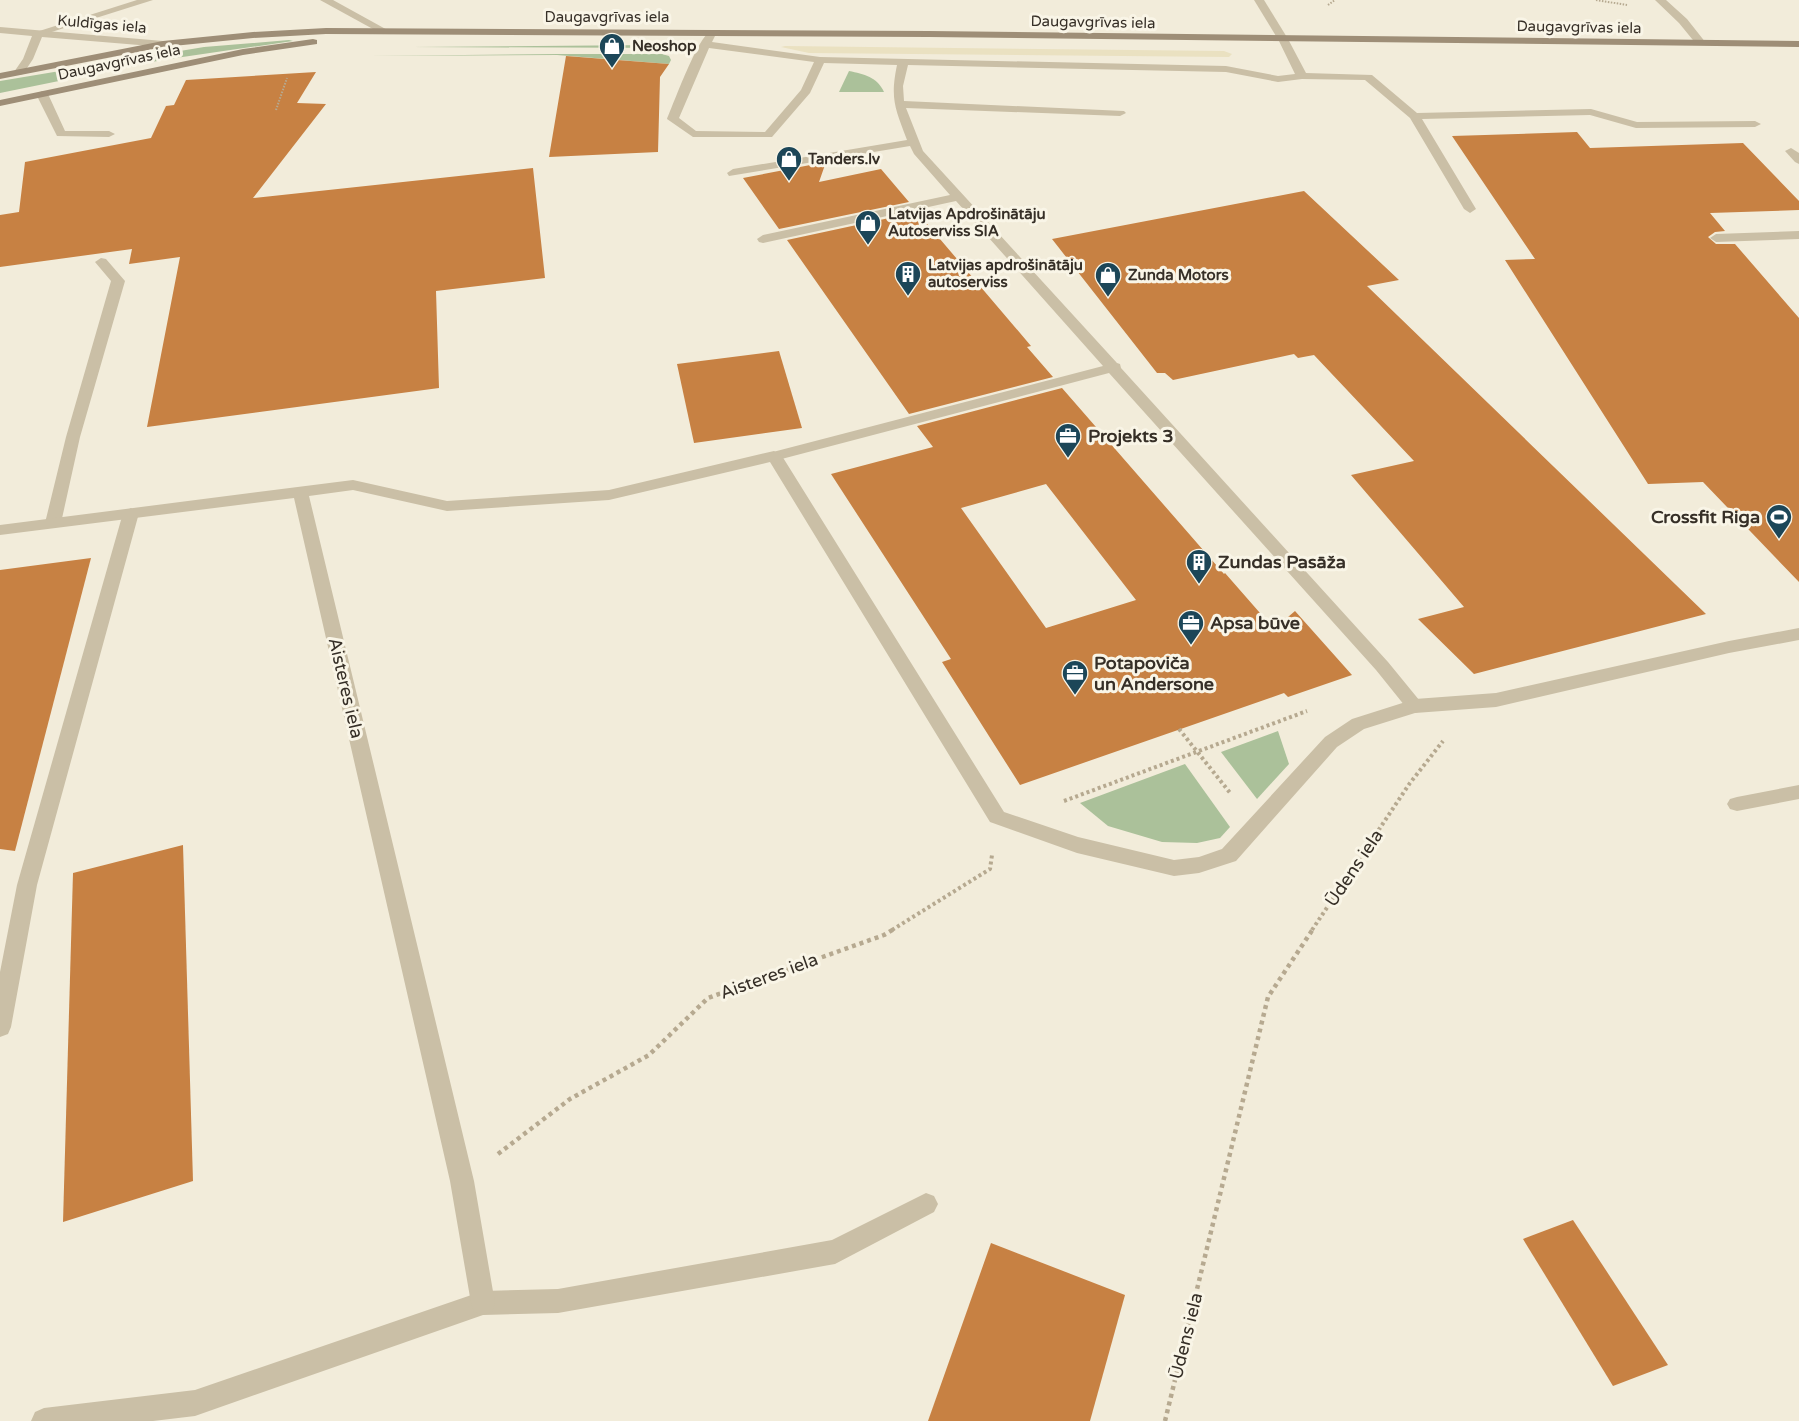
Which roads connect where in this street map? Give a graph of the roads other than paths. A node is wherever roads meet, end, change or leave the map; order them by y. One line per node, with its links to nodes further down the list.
1 (148, 0): 7 (street)
2 (325, 0): 6 (street)
3 (1259, 0): 9 (street)
4 (1660, 0): 10 (street)
5 (0, 30): 7 (street, Kuldīgas iela)
6 (386, 32): 8 (main road, Daugavgrīvas iela); 13 (main road, Daugavgrīvas iela); 19 (main road, Daugavgrīvas iela)
7 (38, 33): 13 (street, Kuldīgas iela); 16 (street, Kuldīgas iela)
8 (711, 33): 9 (main road, Daugavgrīvas iela); 11 (street)
9 (1283, 39): 10 (main road, Daugavgrīvas iela); 18 (street)
10 (1701, 43): 12 (main road, Daugavgrīvas iela)
11 (707, 44): 14 (street); 14 (street)
12 (1799, 44)
13 (163, 45): 16 (main road, Daugavgrīvas iela)
14 (820, 60): 15 (street)
15 (903, 63): 18 (street); 21 (street)
16 (20, 72): 17 (main road, Daugavgrīvas iela)
17 (0, 76)
18 (1302, 76): 23 (street)
19 (42, 94): 20 (main road, Daugavgrīvas iela); 25 (street)
20 (0, 103)
21 (899, 104): 22 (street); 26 (street)
22 (1120, 113)
23 (1414, 116): 24 (street); 29 (street)
24 (1755, 124)
25 (109, 134)
26 (913, 142): 27 (street); 28 (street)
27 (733, 174)
28 (960, 197): 32 (street); 34 (street)
29 (1470, 209)
30 (1799, 235): 31 (street)
31 (1716, 238)
32 (763, 239)
33 (101, 262): 38 (street)
34 (1115, 367): 35 (street); 41 (street)
35 (774, 456): 36 (street); 41 (street)
36 (300, 491): 37 (street); 46 (street, Aisteres iela)
37 (131, 513): 38 (street); 44 (street)
38 (53, 523): 39 (street)
39 (0, 531)
40 (1799, 634): 41 (street)
41 (1415, 706)
42 (1799, 792): 43 (street)
43 (1737, 804)
44 (0, 1027)
45 (926, 1204): 46 (street)
46 (483, 1303): 47 (street)
47 (44, 1421)

